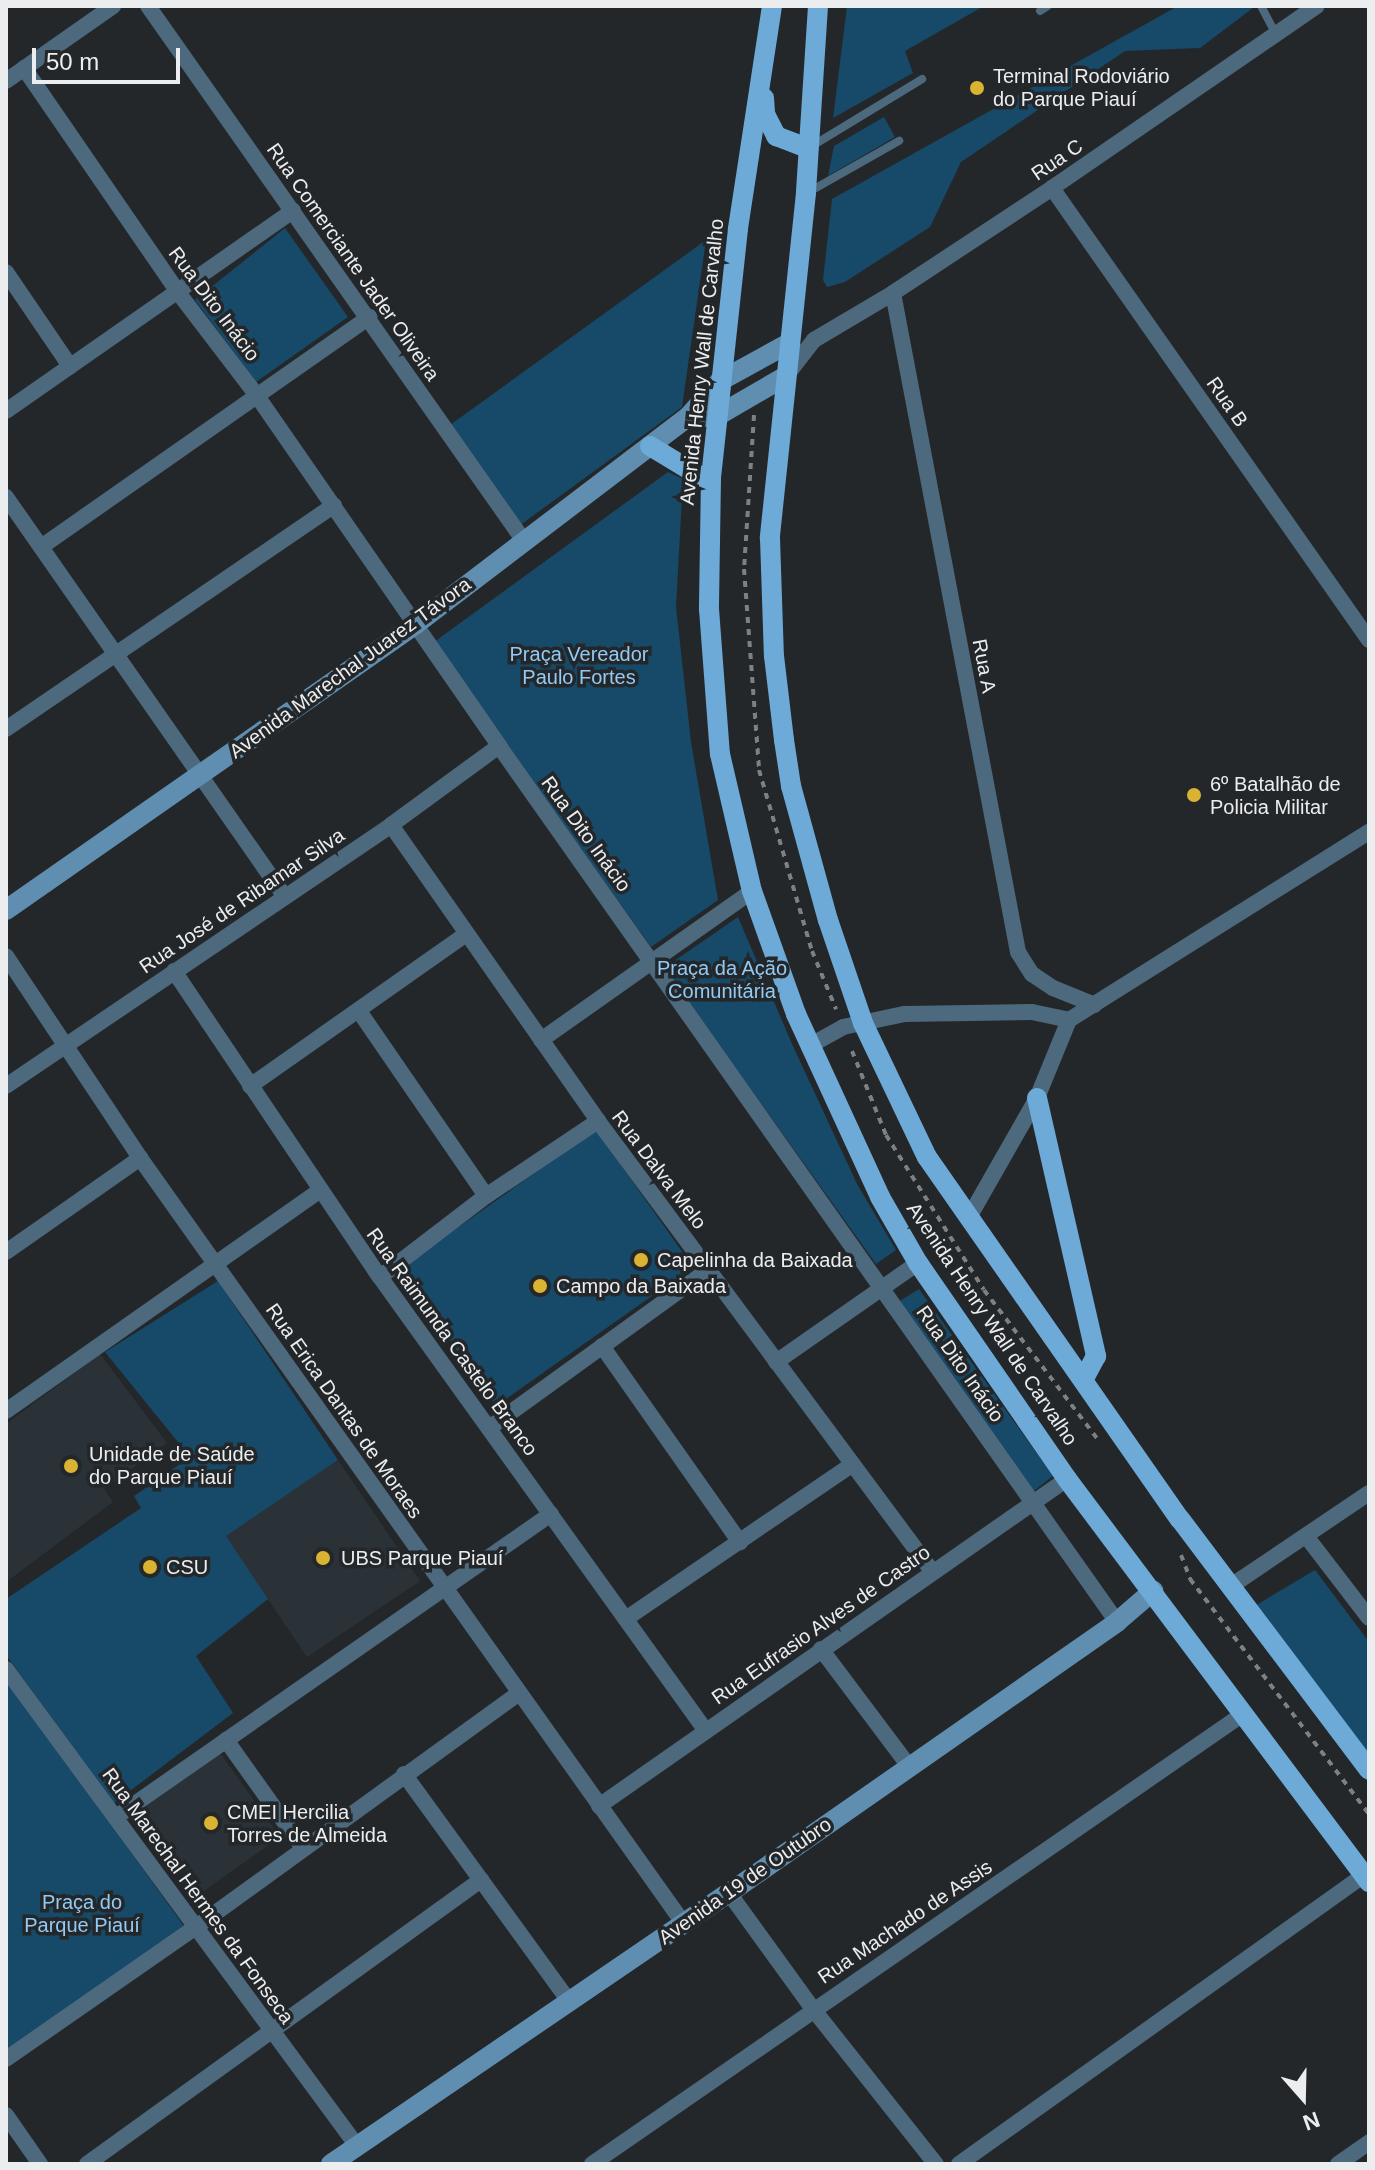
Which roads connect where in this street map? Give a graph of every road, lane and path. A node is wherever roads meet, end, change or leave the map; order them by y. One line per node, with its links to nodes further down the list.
1 (113, 6): 9 (street)
2 (148, 6): 16 (street, Rua Comerciante Jader Oliveira)
3 (772, 6): 8 (main road, Avenida Henry Wall de Carvalho)
4 (818, 6): 13 (main road, Avenida Henry Wall de Carvalho)
5 (1261, 6): 7 (lane)
6 (1317, 6): 7 (street, Rua C)
7 (1276, 34): 14 (street, Rua C)
8 (765, 50): 13 (main road); 25 (main road, Avenida Henry Wall de Carvalho)
9 (24, 68): 11 (street); 18 (street, Rua Dito Inácio)
10 (922, 79): 13 (lane)
11 (6, 81)
12 (899, 141): 15 (lane)
13 (808, 148): 15 (main road, Avenida Henry Wall de Carvalho)
14 (1052, 188): 19 (street, Rua C); 37 (street, Rua B)
15 (806, 193): 22 (main road, Avenida Henry Wall de Carvalho)
16 (293, 211): 18 (street); 20 (street, Rua Comerciante Jader Oliveira)
17 (6, 272): 23 (street)
18 (177, 291): 23 (street); 26 (street, Rua Dito Inácio)
19 (893, 293): 21 (street, Rua C); 51 (street, Rua A)
20 (369, 317): 26 (street); 34 (street, Rua Comerciante Jader Oliveira)
21 (814, 340): 22 (street, Rua C); 24 (street, Rua C)
22 (789, 343): 24 (main road, Avenida Henry Wall de Carvalho); 25 (street, Avenida Marechal Juarez Távora)
23 (70, 366): 27 (street)
24 (786, 376): 28 (street); 54 (main road, Avenida Henry Wall de Carvalho)
25 (720, 381): 28 (main road, Avenida Henry Wall de Carvalho); 29 (street, Avenida Marechal Juarez Távora)
26 (255, 393): 33 (street, Rua Dito Inácio); 35 (street)
27 (6, 411)
28 (717, 416): 29 (street); 31 (main road, Avenida Henry Wall de Carvalho)
29 (688, 417): 30 (street, Avenida Marechal Juarez Távora)
30 (650, 446): 31 (main road); 34 (street, Avenida Marechal Juarez Távora)
31 (711, 483): 44 (main road, Avenida Henry Wall de Carvalho)
32 (6, 497): 35 (street)
33 (334, 505): 36 (street, Rua Dito Inácio); 38 (street)
34 (524, 541): 36 (street, Avenida Marechal Juarez Távora)
35 (41, 547): 38 (street)
36 (416, 624): 40 (street, Rua Dito Inácio); 41 (street, Avenida Marechal Juarez Távora)
37 (1369, 640)
38 (116, 653): 39 (street); 41 (street)
39 (9, 721)
40 (499, 746): 42 (street, Rua José de Ribamar Silva); 49 (street, Rua Dito Inácio)
41 (203, 775): 45 (street); 46 (street, Avenida Marechal Juarez Távora)
42 (391, 825): 45 (street, Rua José de Ribamar Silva); 47 (street, Rua Dalva Melo)
43 (1369, 832): 51 (street)
44 (752, 891): 49 (street); 57 (main road, Avenida Henry Wall de Carvalho)
45 (284, 896): 50 (street, Rua José de Ribamar Silva)
46 (6, 910)
47 (465, 935): 52 (street); 55 (street, Rua Dalva Melo)
48 (6, 956): 56 (street, Rua Erica Dantas de Moraes)
49 (653, 961): 55 (street); 71 (street, Rua Dito Inácio)
50 (174, 971): 56 (street, Rua José de Ribamar Silva); 59 (street, Rua Raimunda Castelo Branco)
51 (1095, 1005): 53 (street)
52 (359, 1011): 59 (street); 64 (street)
53 (1069, 1020): 54 (street); 60 (street)
54 (863, 1023): 57 (street); 65 (main road, Avenida Henry Wall de Carvalho)
55 (541, 1040): 61 (street, Rua Dalva Melo)
56 (66, 1044): 58 (street, Rua José de Ribamar Silva); 62 (street, Rua Erica Dantas de Moraes)
57 (811, 1045): 68 (main road, Avenida Henry Wall de Carvalho)
58 (6, 1086)
59 (250, 1086): 63 (street, Rua Raimunda Castelo Branco)
60 (1037, 1098): 65 (street); 74 (main road)
61 (598, 1121): 64 (street); 69 (street, Rua Dalva Melo)
62 (140, 1158): 66 (street); 67 (street, Rua Erica Dantas de Moraes)
63 (320, 1190): 67 (street); 70 (street, Rua Raimunda Castelo Branco)
64 (486, 1196): 70 (street)
65 (968, 1219): 74 (main road, Avenida Henry Wall de Carvalho)
66 (6, 1252)
67 (214, 1263): 75 (street); 87 (street, Rua Erica Dantas de Moraes)
68 (918, 1263): 71 (street); 78 (main road, Avenida Henry Wall de Carvalho)
69 (708, 1270): 72 (street); 73 (street, Rua Dalva Melo)
70 (380, 1277): 76 (street, Rua Raimunda Castelo Branco)
71 (883, 1288): 73 (street); 80 (street, Rua Dito Inácio)
72 (602, 1346): 76 (street); 83 (street)
73 (776, 1362): 77 (street, Rua Dalva Melo)
74 (1083, 1380): 86 (main road, Avenida Henry Wall de Carvalho)
75 (6, 1411)
76 (489, 1428): 81 (street, Rua Raimunda Castelo Branco)
77 (851, 1465): 83 (street); 84 (street, Rua Dalva Melo)
78 (1067, 1479): 80 (street, Rua Eufrasio Alves de Castro); 88 (main road, Avenida Henry Wall de Carvalho)
79 (1369, 1493): 82 (street)
80 (1034, 1505): 84 (street, Rua Eufrasio Alves de Castro); 91 (street, Rua Dito Inácio)
81 (551, 1514): 87 (street); 89 (street, Rua Raimunda Castelo Branco)
82 (1306, 1536): 86 (street); 90 (street)
83 (740, 1542): 89 (street)
84 (932, 1571): 92 (street, Rua Eufrasio Alves de Castro)
85 (1190, 1579): 102 (path)
86 (1231, 1586): 99 (main road, Avenida Henry Wall de Carvalho)
87 (445, 1588): 94 (street, Rua Erica Dantas de Moraes); 97 (street)
88 (1153, 1591): 91 (street, Avenida 19 de Outubro); 95 (main road, Avenida Henry Wall de Carvalho)
89 (627, 1618): 96 (street, Rua Raimunda Castelo Branco)
90 (1369, 1618)
91 (1117, 1622): 98 (street, Avenida 19 de Outubro)
92 (821, 1649): 96 (street, Rua Eufrasio Alves de Castro); 98 (street)
93 (6, 1669): 103 (street, Rua Marechal Hermes da Fonseca)
94 (519, 1693): 100 (street); 101 (street, Rua Erica Dantas de Moraes)
95 (1243, 1714): 105 (main road, Avenida Henry Wall de Carvalho); 111 (street, Rua Machado de Assis)
96 (706, 1731): 101 (street, Rua Eufrasio Alves de Castro)
97 (226, 1740): 103 (street); 104 (street)
98 (909, 1766): 107 (street, Avenida 19 de Outubro)
99 (1369, 1770)
100 (404, 1774): 104 (street); 106 (street)
101 (599, 1806): 108 (street, Rua Erica Dantas de Moraes)
102 (1369, 1814)
103 (116, 1817): 109 (street, Rua Marechal Hermes da Fonseca)
104 (303, 1848): 109 (street)
105 (1367, 1878): 122 (street)
106 (481, 1880): 110 (street); 112 (street)
107 (729, 1893): 108 (street, Avenida 19 de Outubro); 111 (street)
108 (684, 1924): 110 (street, Avenida 19 de Outubro)
109 (196, 1927): 112 (street, Rua Marechal Hermes da Fonseca); 113 (street)
110 (569, 2001): 116 (street, Avenida 19 de Outubro)
111 (813, 2009): 120 (street, Rua Machado de Assis); 121 (street)
112 (272, 2032): 116 (street, Rua Marechal Hermes da Fonseca); 118 (street)
113 (6, 2059)
114 (6, 2115): 117 (street)
115 (1369, 2142): 123 (street)
116 (357, 2146): 119 (street, Avenida 19 de Outubro)
117 (40, 2164)
118 (87, 2164)
119 (331, 2164)
120 (592, 2164)
121 (936, 2164)
122 (959, 2164)
123 (1338, 2164)

